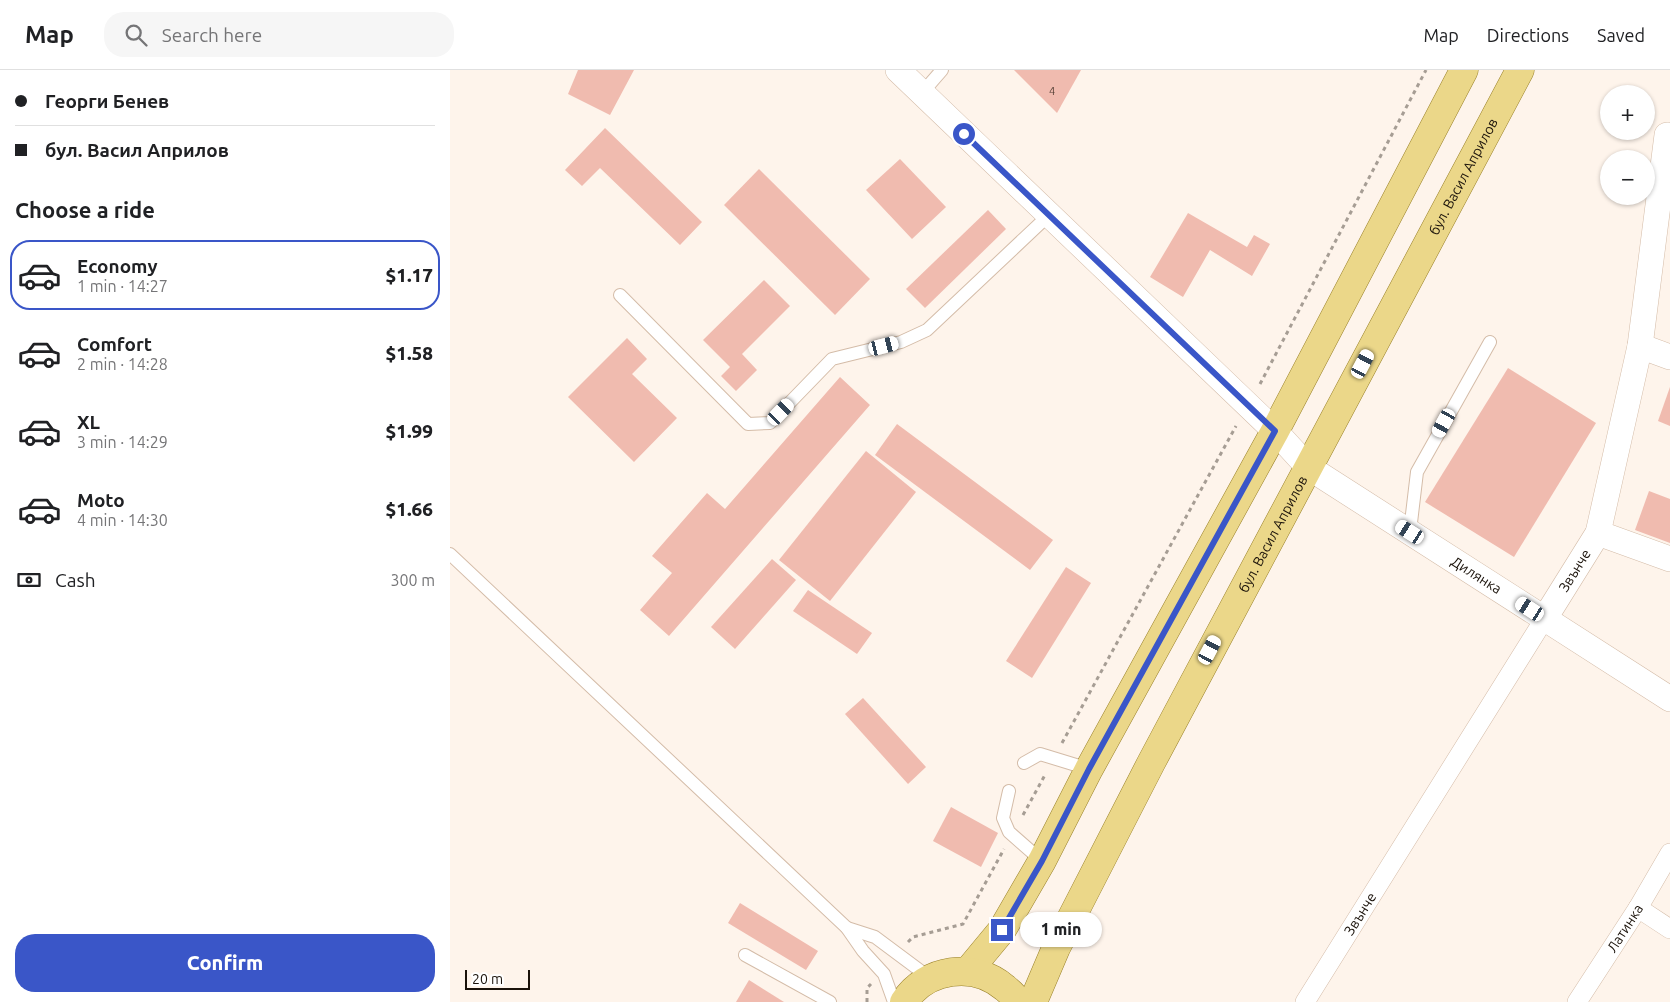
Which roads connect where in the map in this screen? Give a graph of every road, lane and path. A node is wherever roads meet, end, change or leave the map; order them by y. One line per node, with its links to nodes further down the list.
1 (898, 70): 6 (street, Дилянка)
2 (942, 70): 6 (lane)
3 (1426, 70): 13 (path)
4 (1464, 70): 14 (main road)
5 (1520, 70): 15 (main road, бул. Васил Априлов)
6 (922, 93): 8 (street, Дилянка)
7 (1669, 136): 11 (street, Звънче)
8 (1048, 215): 9 (lane); 13 (street, Дилянка)
9 (620, 295)
10 (1490, 342): 16 (lane)
11 (1640, 346): 12 (street); 17 (street, Звънче)
12 (1670, 357)
13 (1248, 405): 14 (street, Дилянка); 22 (path)
14 (1275, 431): 15 (street, Дилянка); 24 (main road)
15 (1308, 467): 16 (street, Дилянка); 43 (main road, бул. Васил Априлов)
16 (1410, 532): 20 (street, Дилянка)
17 (1598, 533): 19 (street); 20 (street, Звънче)
18 (450, 554): 30 (lane)
19 (1670, 558)
20 (1545, 618): 21 (street, Дилянка); 44 (street, Звънче)
21 (1670, 699)
22 (1054, 758): 23 (lane); 24 (lane); 26 (path)
23 (1024, 763)
24 (1089, 769): 28 (main road)
25 (1009, 791): 26 (lane)
26 (1012, 835): 28 (lane); 32 (path)
27 (1670, 853): 29 (street, Латинка)
28 (1042, 861): 35 (main road)
29 (1638, 908): 31 (street); 37 (street, Латинка)
30 (847, 928): 32 (lane); 34 (lane)
31 (1670, 929)
32 (898, 954): 36 (lane)
33 (745, 955): 38 (lane)
34 (882, 971): 39 (path); 40 (lane)
35 (968, 971): 36 (main road); 42 (main road)
36 (930, 978): 41 (main road)
37 (1584, 1000)
38 (830, 1002)
39 (867, 1002)
40 (894, 1002)
41 (904, 1002)
42 (1018, 1002)
43 (1033, 1002)
44 (1305, 1002)

